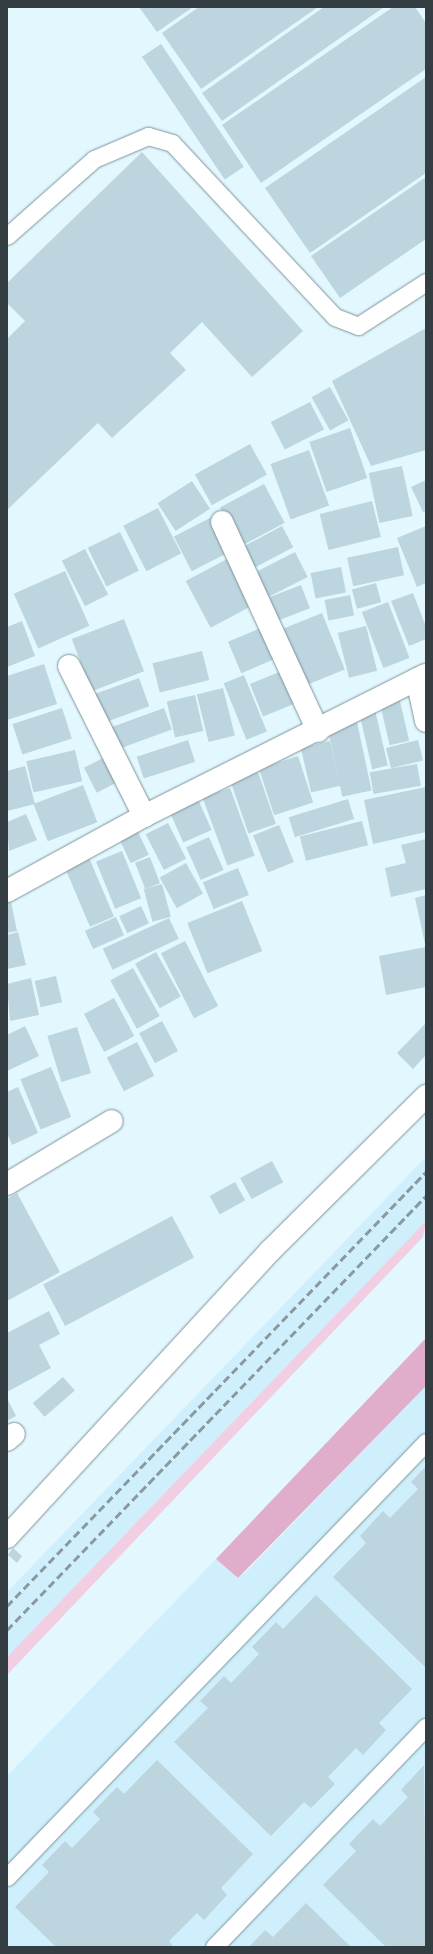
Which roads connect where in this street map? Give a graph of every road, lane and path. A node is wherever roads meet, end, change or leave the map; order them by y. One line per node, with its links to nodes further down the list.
1 (7, 236): 2 (lane)
2 (426, 282)
3 (222, 522): 7 (street)
4 (69, 666): 8 (street)
5 (421, 677): 6 (street); 7 (street)
6 (426, 721)
7 (318, 731): 8 (street)
8 (144, 816): 9 (street)
9 (7, 891)
10 (426, 1096): 14 (street)
11 (112, 1121): 12 (street)
12 (7, 1184)
13 (426, 1442): 16 (lane)
14 (7, 1537)
15 (426, 1727): 17 (lane)
16 (7, 1877)
17 (214, 1947)

